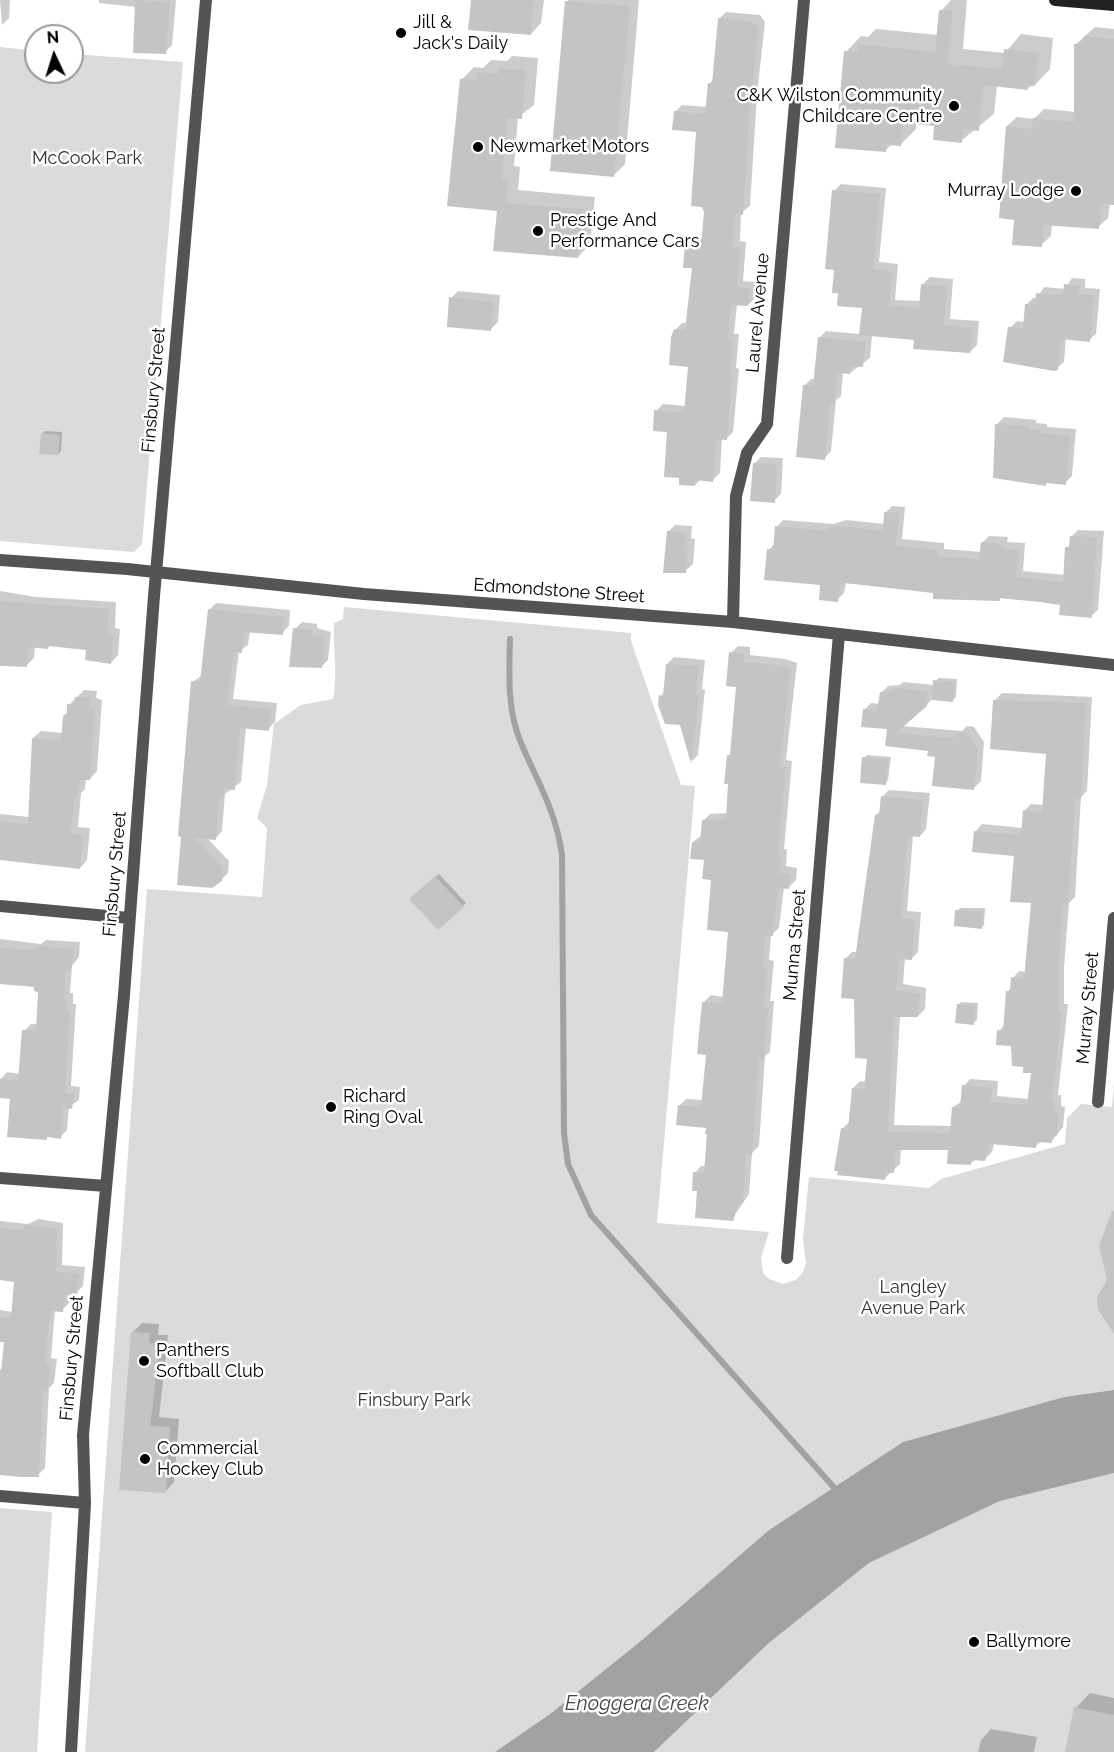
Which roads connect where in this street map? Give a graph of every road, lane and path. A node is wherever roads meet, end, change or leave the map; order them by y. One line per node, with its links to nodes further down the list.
1 (206, 0): 6 (street, Finsbury Street)
2 (804, 0): 7 (street, Laurel Avenue)
3 (1055, 0): 4 (main road)
4 (1114, 5)
5 (0, 560): 6 (street, Edmondstone Street)
6 (156, 572): 7 (street, Edmondstone Street); 11 (street, Finsbury Street)
7 (733, 622): 8 (street, Edmondstone Street)
8 (840, 634): 9 (street, Edmondstone Street); 16 (street, Munna Street)
9 (1114, 665)
10 (0, 906): 11 (street)
11 (129, 918): 15 (street, Finsbury Street)
12 (1114, 918): 13 (street, Murray Street)
13 (1098, 1102)
14 (0, 1178): 15 (street)
15 (106, 1186): 18 (street, Finsbury Street)
16 (787, 1258)
17 (0, 1496): 18 (street)
18 (84, 1503): 19 (street, Finsbury Street)
19 (71, 1752)

